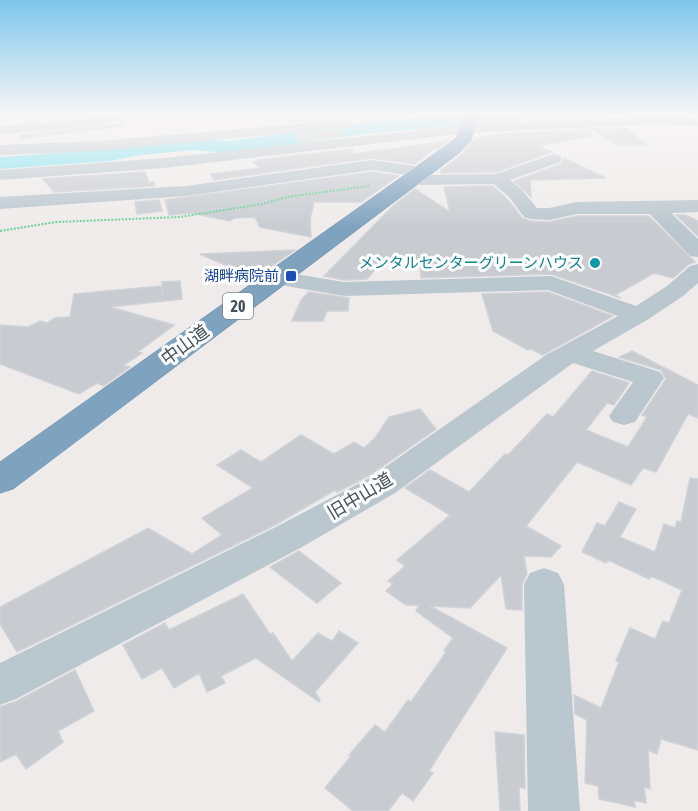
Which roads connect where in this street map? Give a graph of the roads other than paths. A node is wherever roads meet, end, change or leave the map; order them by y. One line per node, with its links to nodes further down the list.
1 (249, 152): 4 (street)
2 (448, 152): 5 (highway, 中山道 / 20)
3 (554, 159): 6 (street)
4 (0, 175)
5 (413, 179): 6 (street); 7 (street); 12 (highway, 中山道 / 20)
6 (498, 179): 9 (street)
7 (0, 202)
8 (698, 206): 9 (street)
9 (655, 208): 10 (street)
10 (698, 251)
11 (698, 271): 13 (street, 旧中山道)
12 (277, 278): 13 (street); 16 (highway, 中山道 / 20)
13 (638, 315): 14 (street, 旧中山道)
14 (570, 353): 15 (street); 18 (street, 旧中山道)
15 (624, 416)
16 (0, 480)
17 (544, 584): 19 (street)
18 (0, 685)
19 (554, 811)

